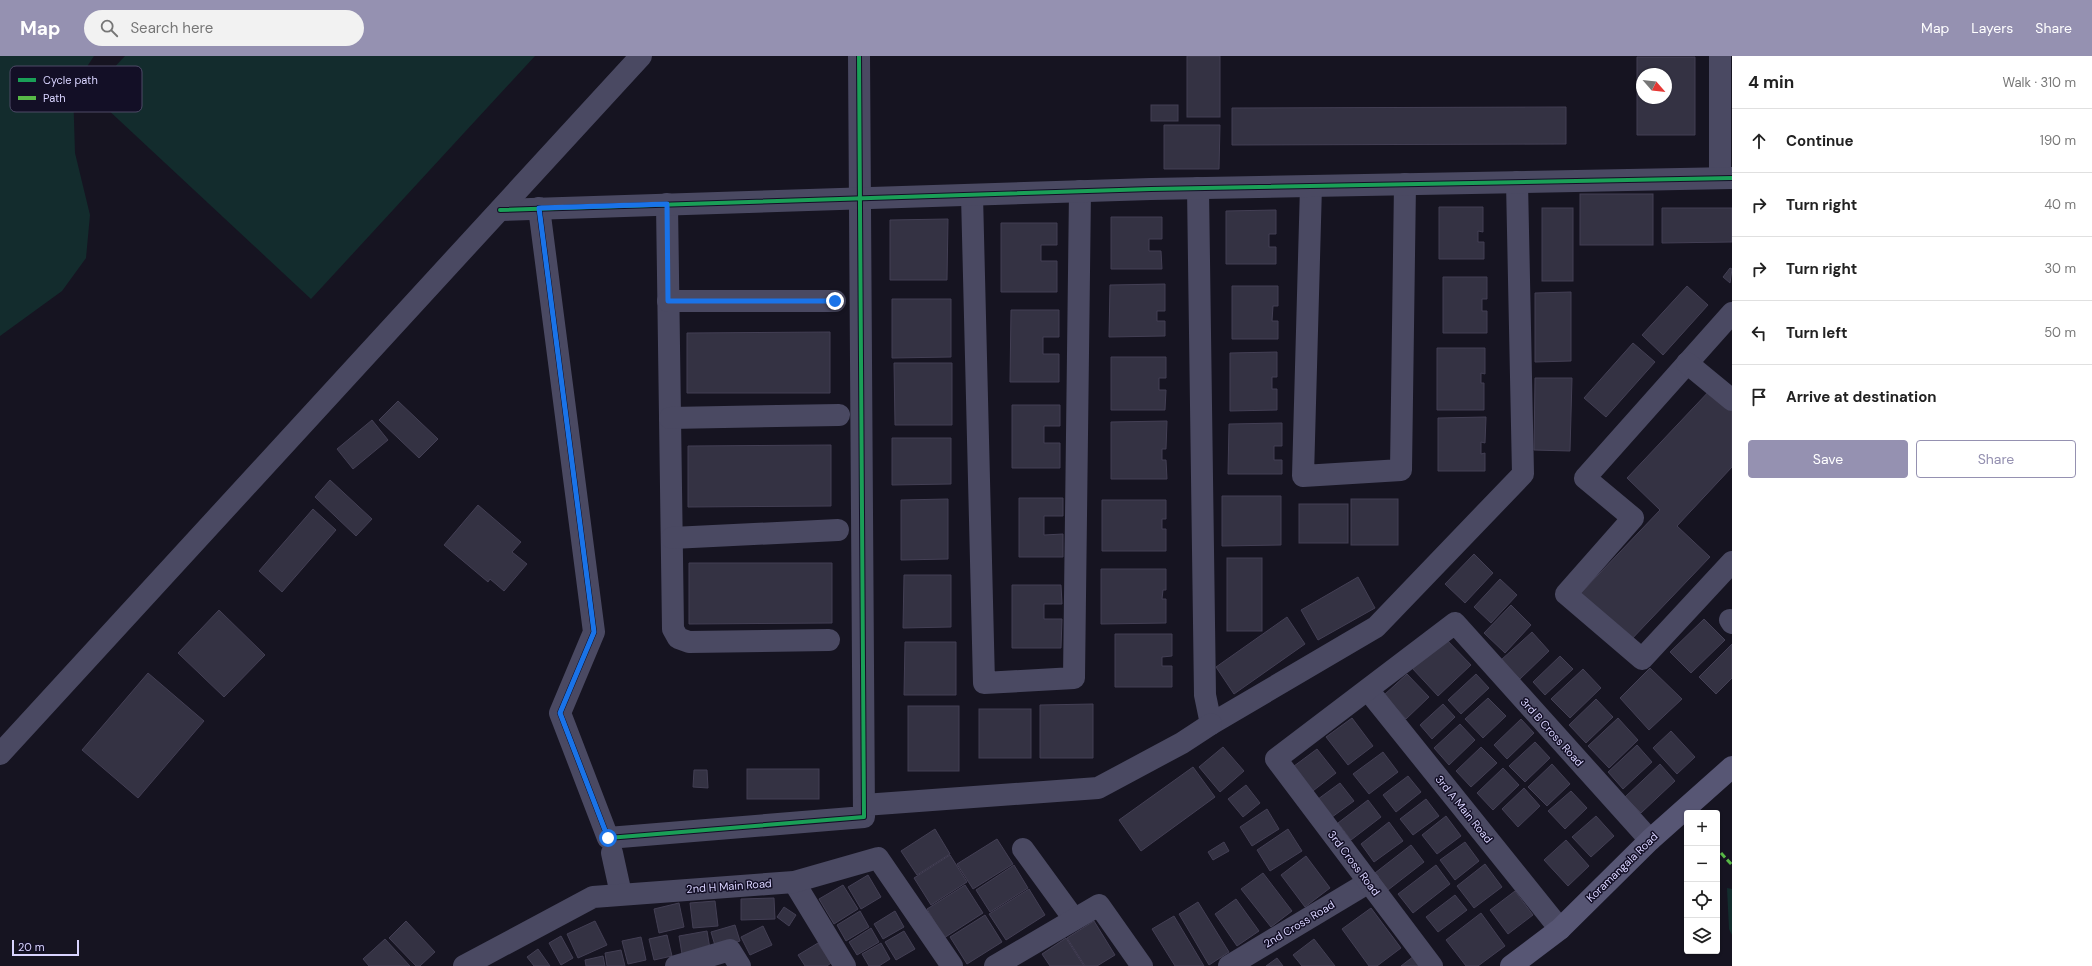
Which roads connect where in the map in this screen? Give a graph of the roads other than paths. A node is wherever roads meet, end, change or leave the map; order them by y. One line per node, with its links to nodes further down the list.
1 (641, 56): 14 (street)
2 (859, 56): 11 (street)
3 (1720, 56): 4 (street)
4 (1726, 178): 5 (street)
5 (1517, 182): 6 (street); 27 (street)
6 (1405, 184): 7 (street); 7 (street)
7 (1311, 186): 8 (street)
8 (1198, 188): 9 (street); 27 (street)
9 (1080, 192): 10 (street); 10 (street)
10 (972, 195): 11 (street)
11 (860, 198): 12 (street); 30 (street)
12 (667, 204): 13 (street); 15 (street)
13 (539, 208): 14 (street); 30 (street)
14 (500, 210): 28 (street)
15 (668, 301): 16 (street); 21 (street)
16 (835, 301)
17 (1732, 313): 18 (street)
18 (1687, 363): 19 (street); 24 (street)
19 (1732, 400)
20 (839, 415): 21 (street)
21 (670, 418): 23 (street)
22 (838, 530): 23 (street)
23 (672, 538): 25 (street)
24 (1732, 562)
25 (829, 640)
26 (1368, 690): 31 (street, 3rd B Cross Road); 35 (street, 3rd Cross Road); 38 (street, 3rd A Main Road)
27 (1211, 724): 30 (street)
28 (0, 754)
29 (1732, 767): 31 (street, Koramangala Road)
30 (864, 805)
31 (1650, 840): 38 (street, Koramangala Road)
32 (1023, 849): 37 (street)
33 (612, 853): 36 (street)
34 (794, 882): 36 (street, 2nd H Main Road); 42 (street); 43 (street, 2nd H Main Road)
35 (1369, 882): 46 (street, 2nd Cross Road); 47 (street, 3rd Cross Road)
36 (621, 894): 40 (street, 2nd H Main Road)
37 (1074, 919): 44 (street); 45 (street)
38 (1560, 929): 48 (street, Koramangala Road)
39 (735, 958): 41 (street)
40 (464, 966)
41 (676, 966)
42 (845, 966)
43 (952, 966)
44 (996, 966)
45 (1142, 966)
46 (1229, 966)
47 (1432, 966)
48 (1511, 966)

